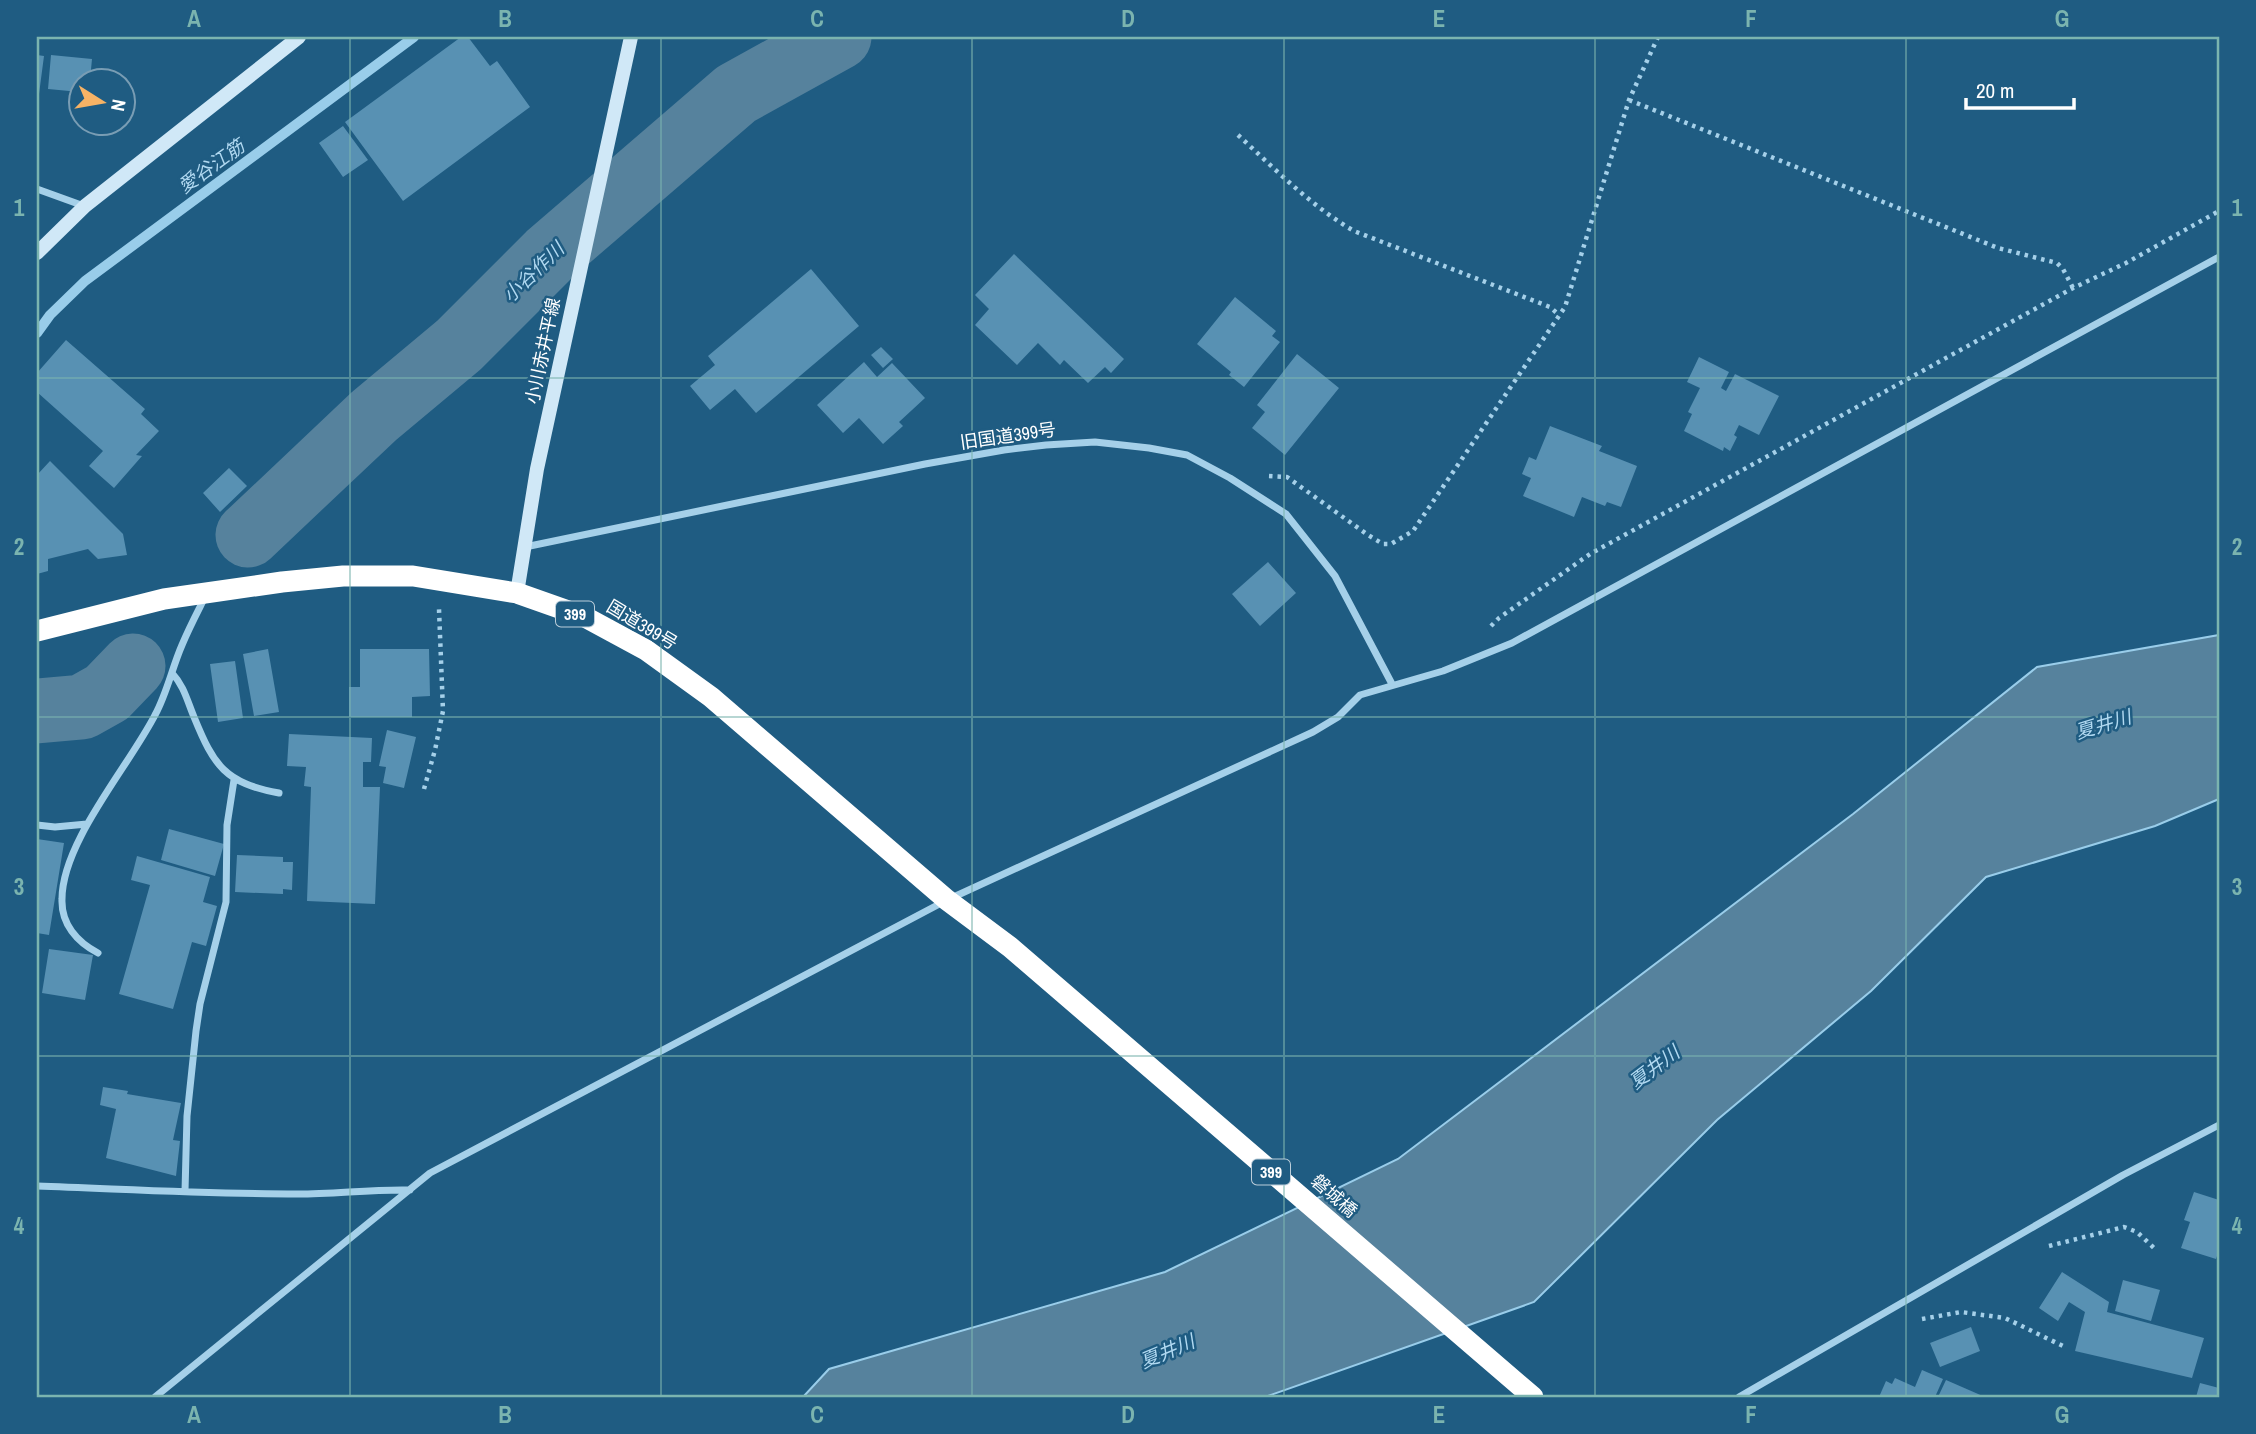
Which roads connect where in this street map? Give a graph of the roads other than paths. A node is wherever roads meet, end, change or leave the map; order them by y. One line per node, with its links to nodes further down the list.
1 (299, 37): 4 (main road)
2 (631, 37): 7 (main road, 小川赤井平線)
3 (37, 190): 4 (street)
4 (85, 206): 5 (main road)
5 (37, 254)
6 (2219, 257): 12 (street)
7 (525, 547): 9 (main road, 小川赤井平線); 12 (street, 旧国道399号)
8 (207, 593): 9 (highway, 国道399号 / 399); 10 (highway, 国道399号 / 399); 11 (street)
9 (517, 593): 17 (highway, 国道399号 / 399)
10 (37, 631)
11 (172, 673): 13 (street); 15 (street)
12 (1392, 684): 17 (street)
13 (234, 779): 14 (street); 23 (street)
14 (279, 793)
15 (87, 824): 16 (street); 19 (street)
16 (37, 825)
17 (947, 900): 18 (highway, 国道399号 / 399); 22 (street)
18 (1010, 947): 25 (highway, 磐城橋 / 399)
19 (98, 953)
20 (2219, 1125): 26 (street)
21 (37, 1186): 23 (street)
22 (410, 1190): 23 (street); 24 (street)
23 (185, 1191)
24 (155, 1397)
25 (1533, 1397)
26 (1739, 1397)

